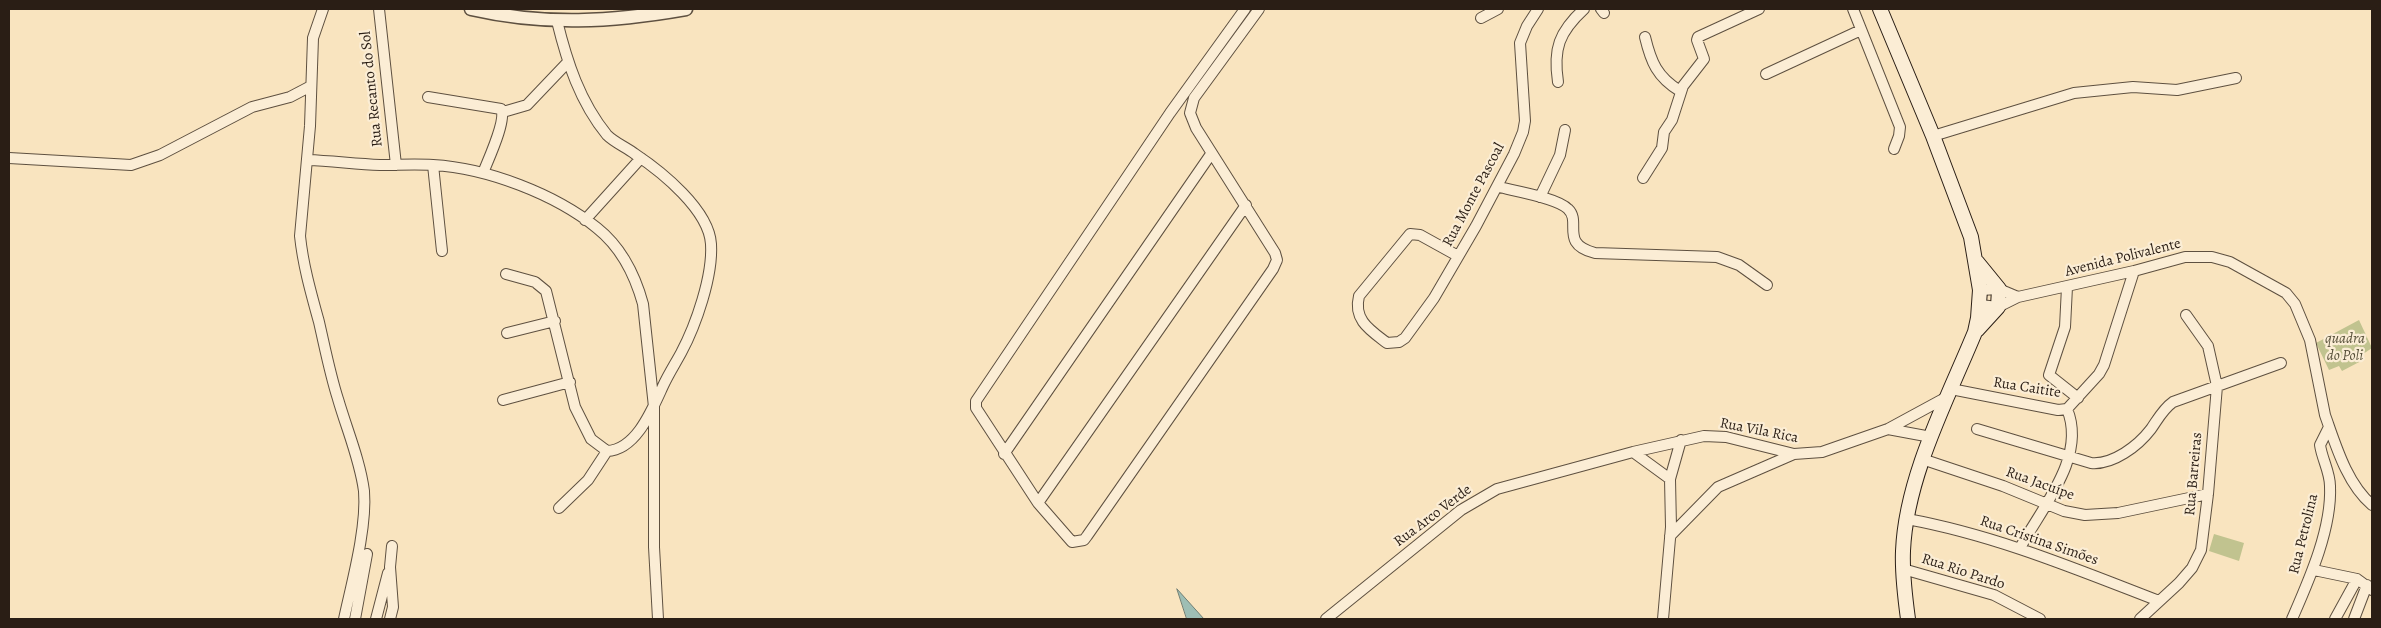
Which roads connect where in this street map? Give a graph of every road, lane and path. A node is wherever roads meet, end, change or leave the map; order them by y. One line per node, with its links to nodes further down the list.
1 (323, 9): 21 (street)
2 (379, 9): 34 (street, Rua Recanto do Sol)
3 (471, 9): 14 (street)
4 (686, 9): 14 (street)
5 (1245, 9): 24 (street)
6 (1259, 9): 26 (street)
7 (1498, 9): 13 (street)
8 (1538, 9): 38 (street, Rua Monte Pascoal)
9 (1584, 9): 20 (street)
10 (1759, 9): 22 (street)
11 (1853, 9): 15 (street)
12 (1880, 9): 28 (main road)
13 (1481, 18)
14 (557, 22): 17 (street)
15 (1861, 30): 18 (street); 29 (street)
16 (1645, 37): 22 (street)
17 (568, 62): 25 (street); 32 (street)
18 (1766, 74)
19 (2236, 78): 28 (street)
20 (1558, 82)
21 (311, 86): 31 (street); 33 (street)
22 (1680, 91): 37 (street)
23 (428, 97): 25 (street)
24 (1178, 103): 26 (street); 73 (street)
25 (503, 112): 36 (street)
26 (1190, 113): 30 (street)
27 (1565, 130): 39 (street)
28 (1933, 136): 44 (main road)
29 (1894, 149)
30 (1211, 154): 40 (street); 73 (street)
31 (9, 158)
32 (641, 158): 41 (street); 64 (street)
33 (308, 160): 34 (street); 94 (street)
34 (396, 165): 35 (street)
35 (433, 165): 36 (street); 42 (street)
36 (483, 173): 41 (street)
37 (1644, 178)
38 (1499, 187): 39 (street); 43 (street, Rua Monte Pascoal)
39 (1540, 197): 47 (street)
40 (1246, 205): 79 (street); 79 (street)
41 (586, 220): 64 (street)
42 (442, 251)
43 (1458, 256): 43 (street, Rua Monte Pascoal)
44 (1977, 262): 49 (main road); 50 (main road)
45 (2134, 271): 48 (street, Avenida Polivalente); 62 (street); 66 (street, Avenida Polivalente)
46 (506, 274): 55 (street)
47 (1767, 285)
48 (2067, 288): 51 (street, Avenida Polivalente); 62 (street, Rua Caitite)
49 (1999, 289): 50 (street); 51 (street); 53 (main road)
50 (1980, 290): 52 (main road)
51 (2018, 297): 53 (street, Avenida Polivalente)
52 (1980, 305): 53 (street); 56 (main road)
53 (1998, 307): 56 (main road)
54 (2186, 315): 60 (street, Rua Barreiras)
55 (555, 321): 57 (street); 59 (street)
56 (1975, 332): 61 (main road)
57 (507, 333)
58 (2281, 363): 60 (street)
59 (570, 382): 63 (street); 71 (street)
60 (2216, 386): 75 (street); 78 (street, Rua Barreiras)
61 (1949, 394): 65 (street, Rua Caitite); 67 (street, Rua Vila Rica); 69 (main road)
62 (2078, 398): 65 (street)
63 (503, 400)
64 (654, 407): 71 (street); 98 (street)
65 (2067, 409): 75 (street, Rua Caitite)
66 (2329, 427): 81 (street); 90 (street, Rua Petrolina)
67 (1888, 429): 69 (street, Rua Vila Rica); 74 (street, Rua Vila Rica)
68 (1977, 429): 75 (street)
69 (1932, 436): 76 (main road)
70 (1681, 440): 72 (street, Rua Arco Verde); 74 (street, Rua Vila Rica); 77 (street)
71 (607, 451): 82 (street)
72 (1633, 452): 77 (street); 99 (street, Rua Arco Verde)
73 (1004, 454): 79 (street)
74 (1794, 454): 84 (street)
75 (2069, 457): 80 (street, Rua Caitite)
76 (1922, 460): 80 (street, Rua Jacuípe); 83 (main road)
77 (1670, 479): 84 (street)
78 (2208, 494): 80 (street, Rua Jacuípe); 93 (street, Rua Barreiras)
79 (1038, 503)
80 (2047, 504): 86 (street, Rua Caitite)
81 (2372, 506)
82 (559, 508)
83 (1907, 519): 86 (street, Rua Cristina Simões); 89 (main road)
84 (1670, 536): 100 (street)
85 (392, 546): 88 (street)
86 (2020, 548): 93 (street, Rua Cristina Simões)
87 (367, 554): 95 (street)
88 (390, 568): 96 (street); 97 (street)
89 (1903, 569): 101 (main road); 102 (street, Rua Rio Pardo)
90 (2314, 570): 91 (street); 104 (street, Rua Petrolina)
91 (2357, 579): 92 (street); 105 (street)
92 (2370, 588): 106 (street)
93 (2159, 601): 103 (street, Rua Barreiras)
94 (344, 619)
95 (355, 619)
96 (376, 619)
97 (390, 619)
98 (658, 619)
99 (1326, 619)
100 (1663, 619)
101 (1908, 619)
102 (2040, 619)
103 (2140, 619)
104 (2292, 619)
105 (2335, 619)
106 (2354, 619)

